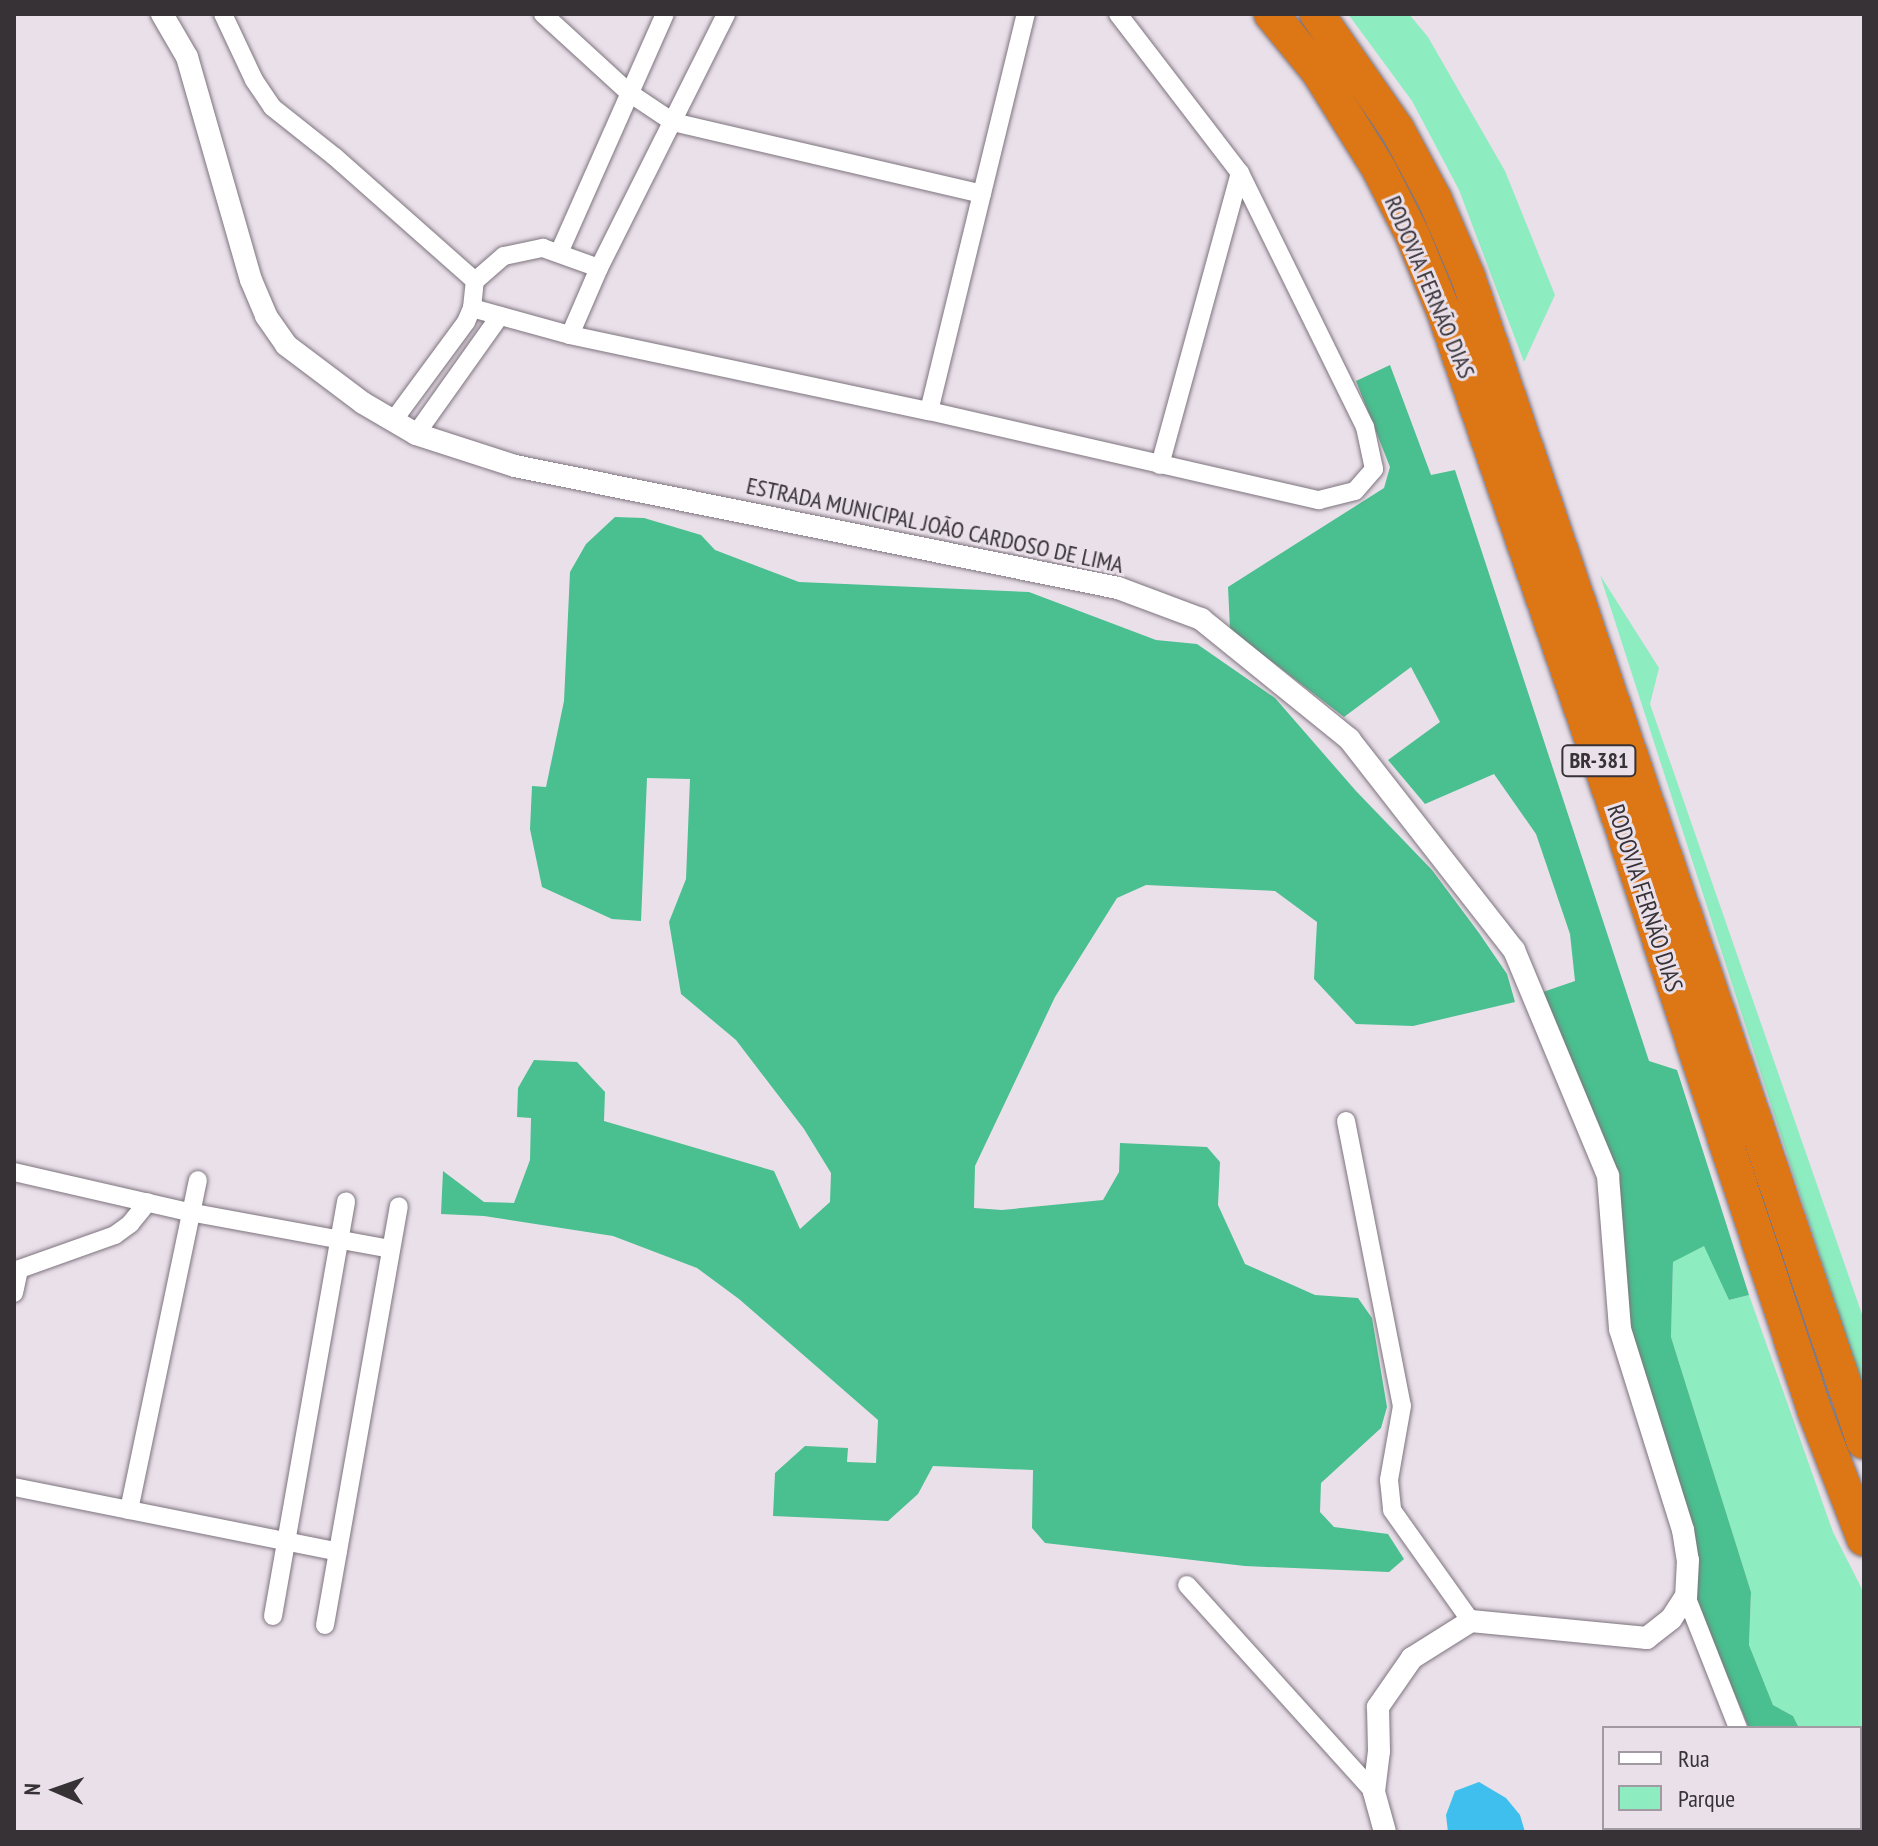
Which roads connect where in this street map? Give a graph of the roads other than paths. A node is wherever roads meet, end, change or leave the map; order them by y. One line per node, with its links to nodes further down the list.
1 (162, 14): 21 (street, ESTRADA MUNICIPAL JOÃO CARDOSO DE LIMA)
2 (223, 14): 16 (street)
3 (543, 14): 10 (street)
4 (665, 14): 10 (street)
5 (726, 14): 11 (street)
6 (1026, 14): 13 (street)
7 (1118, 14): 12 (street)
8 (1271, 14): 38 (highway, RODOVIA FERNÃO DIAS / BR-381)
9 (1317, 14): 35 (highway, RODOVIA FERNÃO DIAS / BR-381)
10 (628, 92): 11 (street); 14 (street)
11 (673, 122): 13 (street); 15 (street)
12 (1240, 173): 23 (street); 23 (street)
13 (982, 194): 20 (street)
14 (559, 253): 15 (street); 16 (street)
15 (599, 268): 19 (street)
16 (475, 281): 17 (street)
17 (472, 308): 18 (street); 21 (street)
18 (500, 316): 19 (street); 22 (street)
19 (570, 335): 20 (street)
20 (929, 411): 23 (street)
21 (393, 421): 22 (street, ESTRADA MUNICIPAL JOÃO CARDOSO DE LIMA)
22 (416, 434): 42 (street, ESTRADA MUNICIPAL JOÃO CARDOSO DE LIMA)
23 (1160, 465)
24 (1346, 1121): 44 (street)
25 (14, 1172): 28 (street)
26 (198, 1180): 30 (street)
27 (346, 1201): 31 (street)
28 (148, 1202): 30 (street); 33 (street)
29 (399, 1206): 32 (street)
30 (189, 1212): 31 (street); 37 (street)
31 (339, 1239): 32 (street); 39 (street)
32 (391, 1249): 40 (street)
33 (16, 1271): 34 (street)
34 (14, 1293)
35 (1864, 1442)
36 (14, 1487): 37 (street)
37 (129, 1510): 39 (street)
38 (1864, 1539)
39 (286, 1542): 40 (street); 43 (street)
40 (338, 1552): 45 (street)
41 (1187, 1585): 47 (street)
42 (1686, 1596): 44 (street); 46 (street)
43 (273, 1616)
44 (1471, 1621): 47 (street)
45 (325, 1625)
46 (1737, 1726)
47 (1374, 1792): 48 (street)
48 (1385, 1832)

